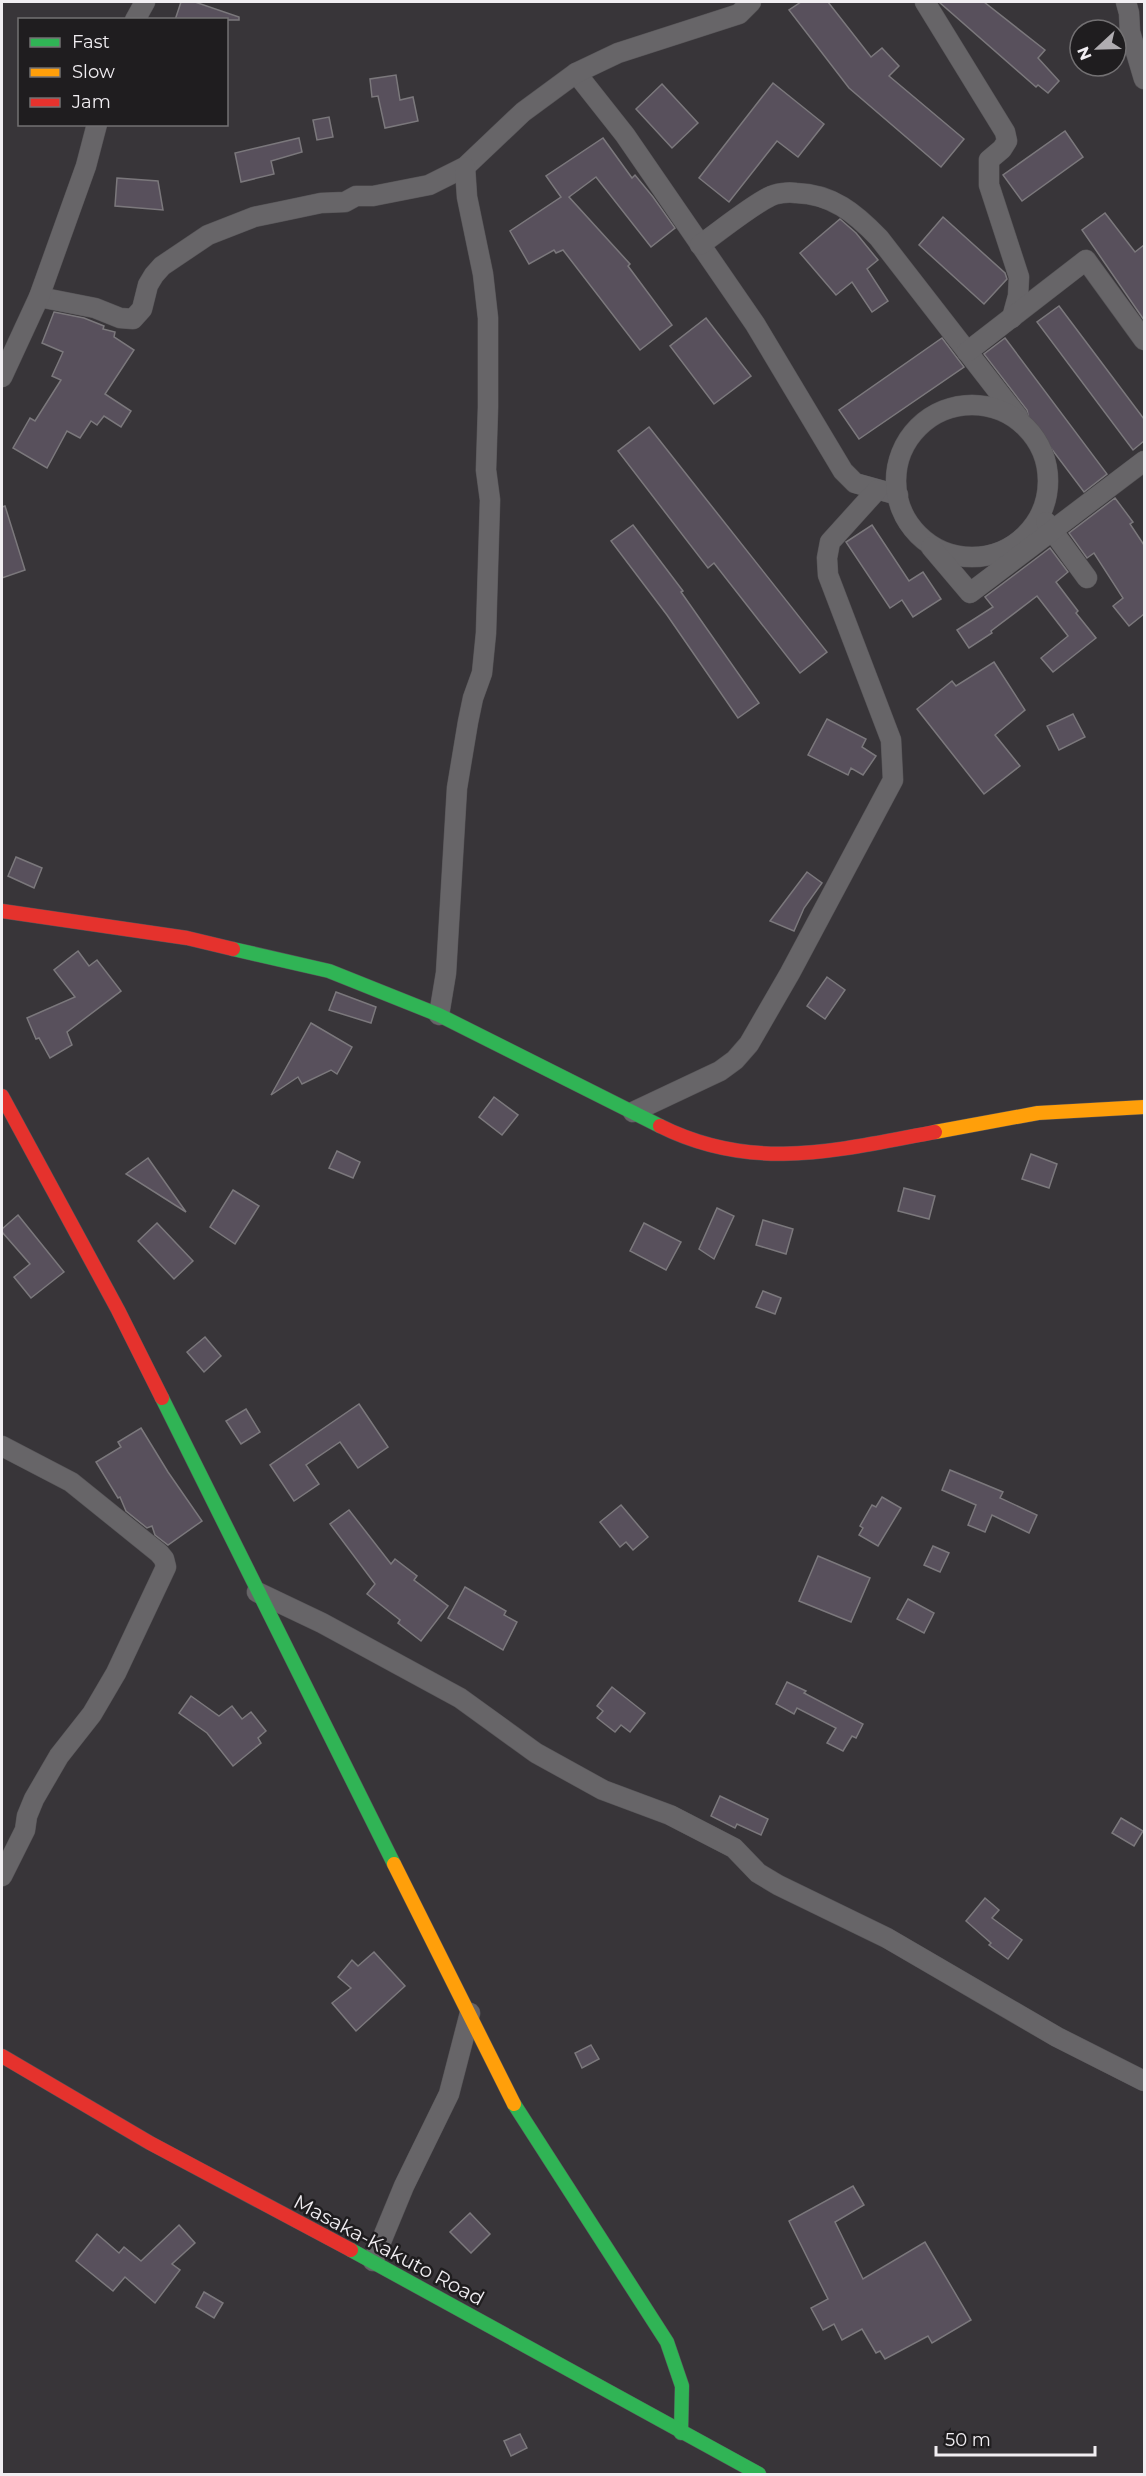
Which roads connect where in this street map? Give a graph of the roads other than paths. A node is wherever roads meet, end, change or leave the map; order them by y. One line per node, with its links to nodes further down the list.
1 (145, 2): 5 (street)
2 (751, 2): 6 (street)
3 (925, 2): 12 (street)
4 (1126, 2): 7 (street)
5 (136, 18)
6 (576, 73): 9 (street); 10 (street)
7 (1144, 79)
8 (96, 126): 11 (street)
9 (465, 167): 11 (street); 25 (street)
10 (700, 245): 14 (street); 18 (street)
11 (39, 297): 15 (street)
12 (1012, 318): 13 (street); 14 (street)
13 (1144, 340)
14 (967, 352): 16 (street)
15 (2, 377)
16 (1026, 426): 19 (street); 20 (street)
17 (1144, 461): 21 (street)
18 (877, 490): 19 (street); 28 (street)
19 (898, 495): 22 (street)
20 (1040, 514): 21 (street); 22 (street)
21 (1053, 531): 22 (street); 23 (street)
22 (927, 541)
23 (1087, 578)
24 (2, 911): 25 (main road)
25 (439, 1016): 28 (main road)
26 (2, 1096): 30 (main road)
27 (1144, 1107): 28 (main road)
28 (633, 1112)
29 (2, 1446): 31 (street)
30 (257, 1592): 32 (main road); 34 (street)
31 (2, 1876)
32 (470, 2013): 35 (street); 36 (main road)
33 (2, 2056): 35 (main road, Masaka-Kakuto Road)
34 (1144, 2081)
35 (373, 2261): 36 (main road, Masaka-Kakuto Road)
36 (681, 2433): 37 (main road, Masaka-Kakuto Road)
37 (757, 2474)

